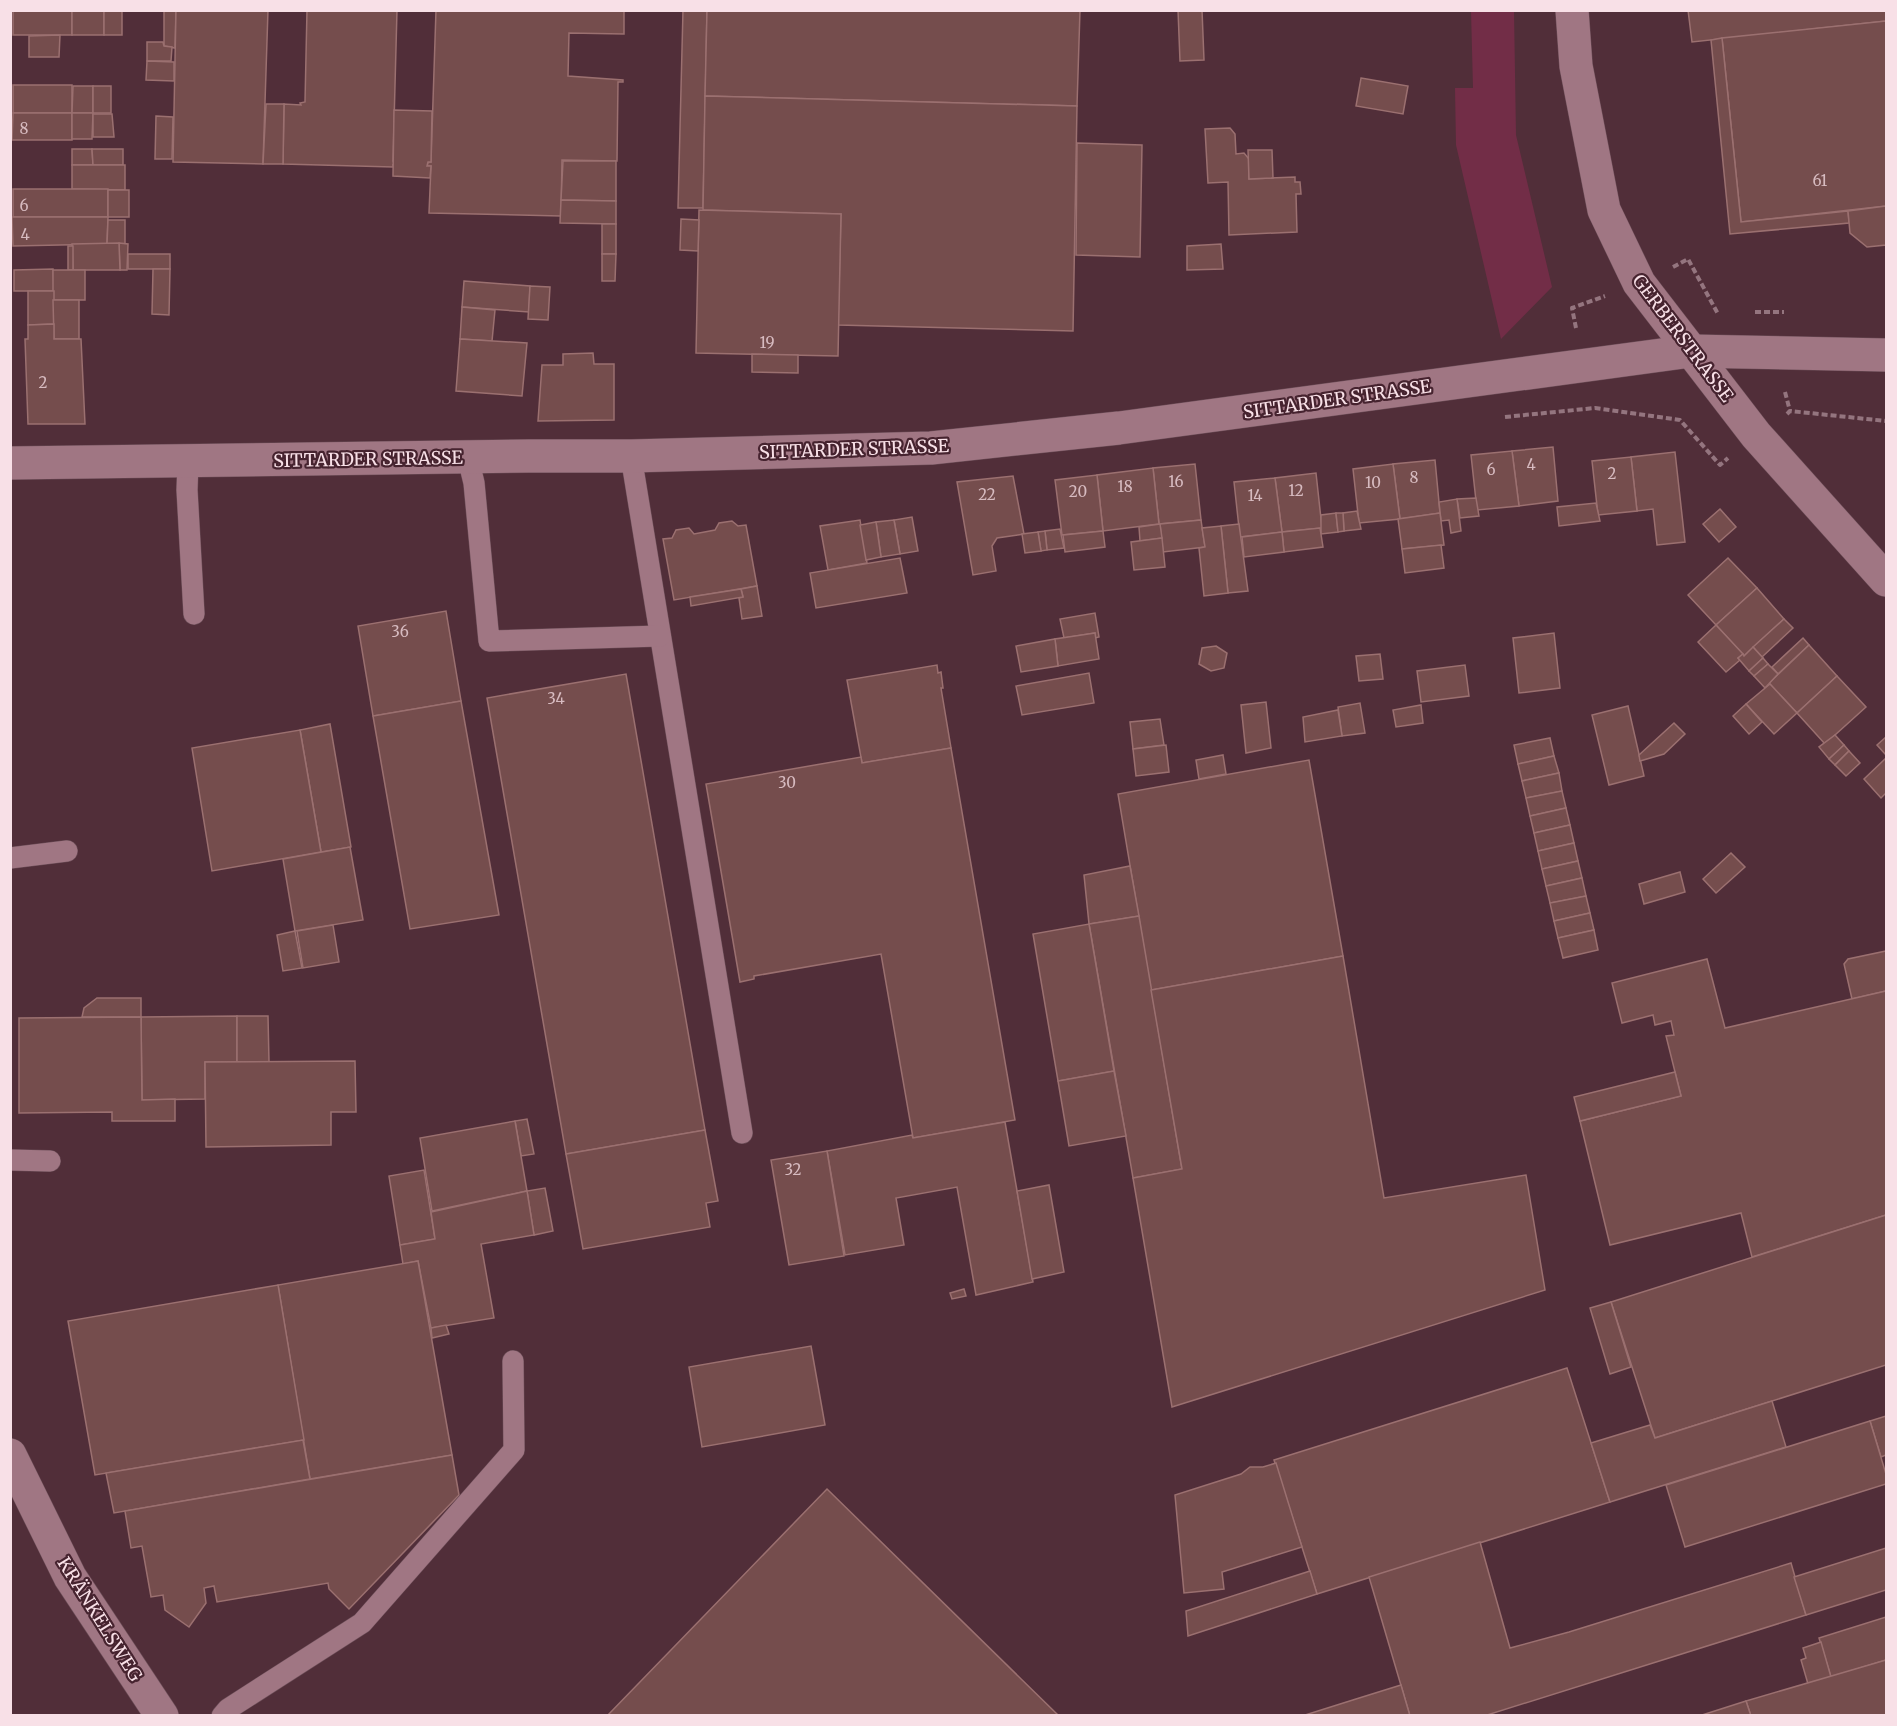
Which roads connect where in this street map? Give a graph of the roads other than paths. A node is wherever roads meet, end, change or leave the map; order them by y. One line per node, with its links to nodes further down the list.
1 (1572, 10): 2 (street, GERBERSTRASSE)
2 (1691, 351): 3 (street, SITTARDER STRASSE); 4 (street, SITTARDER STRASSE); 8 (street, GERBERSTRASSE)
3 (1887, 355)
4 (631, 456): 5 (street, SITTARDER STRASSE); 10 (lane)
5 (468, 458): 6 (street, SITTARDER STRASSE); 10 (lane)
6 (188, 462): 7 (street, SITTARDER STRASSE); 9 (lane)
7 (10, 463)
8 (1887, 580)
9 (194, 614)
10 (660, 636): 13 (lane)
11 (68, 851): 12 (lane)
12 (10, 858)
13 (742, 1133)
14 (10, 1160): 15 (lane)
15 (50, 1161)
16 (513, 1361): 19 (lane)
17 (10, 1455): 18 (street, KRÄNKELSWEG)
18 (162, 1716)
19 (222, 1716)

